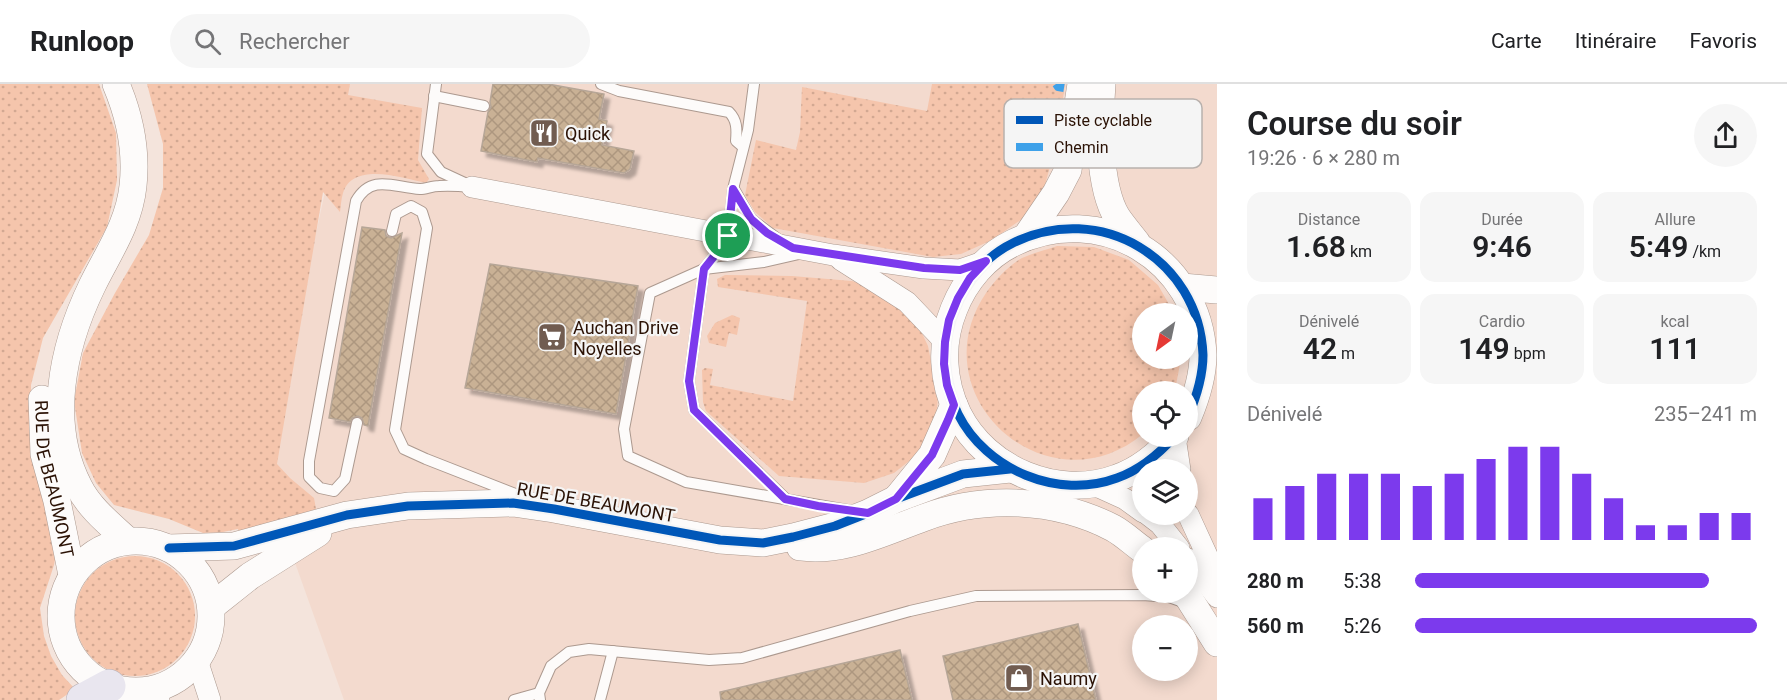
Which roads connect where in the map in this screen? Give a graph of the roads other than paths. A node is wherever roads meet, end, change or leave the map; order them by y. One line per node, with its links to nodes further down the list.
1 (117, 84): 23 (street, RUE DE BEAUMONT)
2 (436, 84): 7 (lane)
3 (601, 84): 11 (lane)
4 (754, 84): 11 (lane)
5 (1081, 84): 8 (street)
6 (1102, 84): 9 (street)
7 (434, 96): 10 (lane); 14 (lane)
8 (1079, 99)
9 (1102, 99)
10 (484, 106)
11 (743, 147): 15 (lane)
12 (1068, 168): 18 (street)
13 (1103, 168): 19 (street)
14 (472, 187): 17 (street); 31 (lane)
15 (733, 189): 17 (lane); 20 (lane)
16 (392, 231): 38 (lane)
17 (728, 236): 20 (street); 22 (lane)
18 (1026, 237): 19 (street); 21 (street)
19 (1140, 246): 24 (street)
20 (813, 251): 21 (street); 22 (lane); 26 (street)
21 (986, 261): 26 (street)
22 (704, 269): 35 (lane); 35 (lane)
23 (92, 287): 44 (street, RUE DE BEAUMONT); 48 (street, RUE DE BEAUMONT)
24 (1182, 287): 25 (street); 28 (street)
25 (1217, 290)
26 (945, 342): 30 (street)
27 (1217, 364): 29 (street)
28 (1198, 381)
29 (1198, 396)
30 (954, 405): 33 (street); 36 (street, RUE DE BEAUMONT)
31 (357, 423)
32 (1165, 447): 34 (street)
33 (1010, 469): 34 (street); 36 (street, RUE DE BEAUMONT)
34 (1092, 484): 37 (street)
35 (785, 499): 39 (lane)
36 (896, 499): 39 (street, RUE DE BEAUMONT)
37 (1132, 504)
38 (554, 509): 40 (street, RUE DE BEAUMONT); 46 (street, RUE DE BEAUMONT)
39 (868, 513): 46 (street, RUE DE BEAUMONT)
40 (347, 515): 47 (street, RUE DE BEAUMONT); 51 (street, RUE DE BEAUMONT)
41 (1161, 525): 43 (street)
42 (1193, 525): 49 (street)
43 (1170, 537)
44 (128, 541): 47 (street); 48 (street)
45 (1132, 542): 46 (street)
46 (763, 543)
47 (169, 548): 51 (street)
48 (72, 575): 55 (street)
49 (1217, 577)
50 (1199, 599): 52 (street); 53 (lane)
51 (211, 607): 54 (street)
52 (1217, 643)
53 (613, 651): 57 (lane); 60 (lane)
54 (197, 660): 56 (street); 58 (street)
55 (96, 693): 56 (street)
56 (153, 695)
57 (540, 696): 59 (lane)
58 (210, 700)
59 (514, 700)
60 (600, 700)

